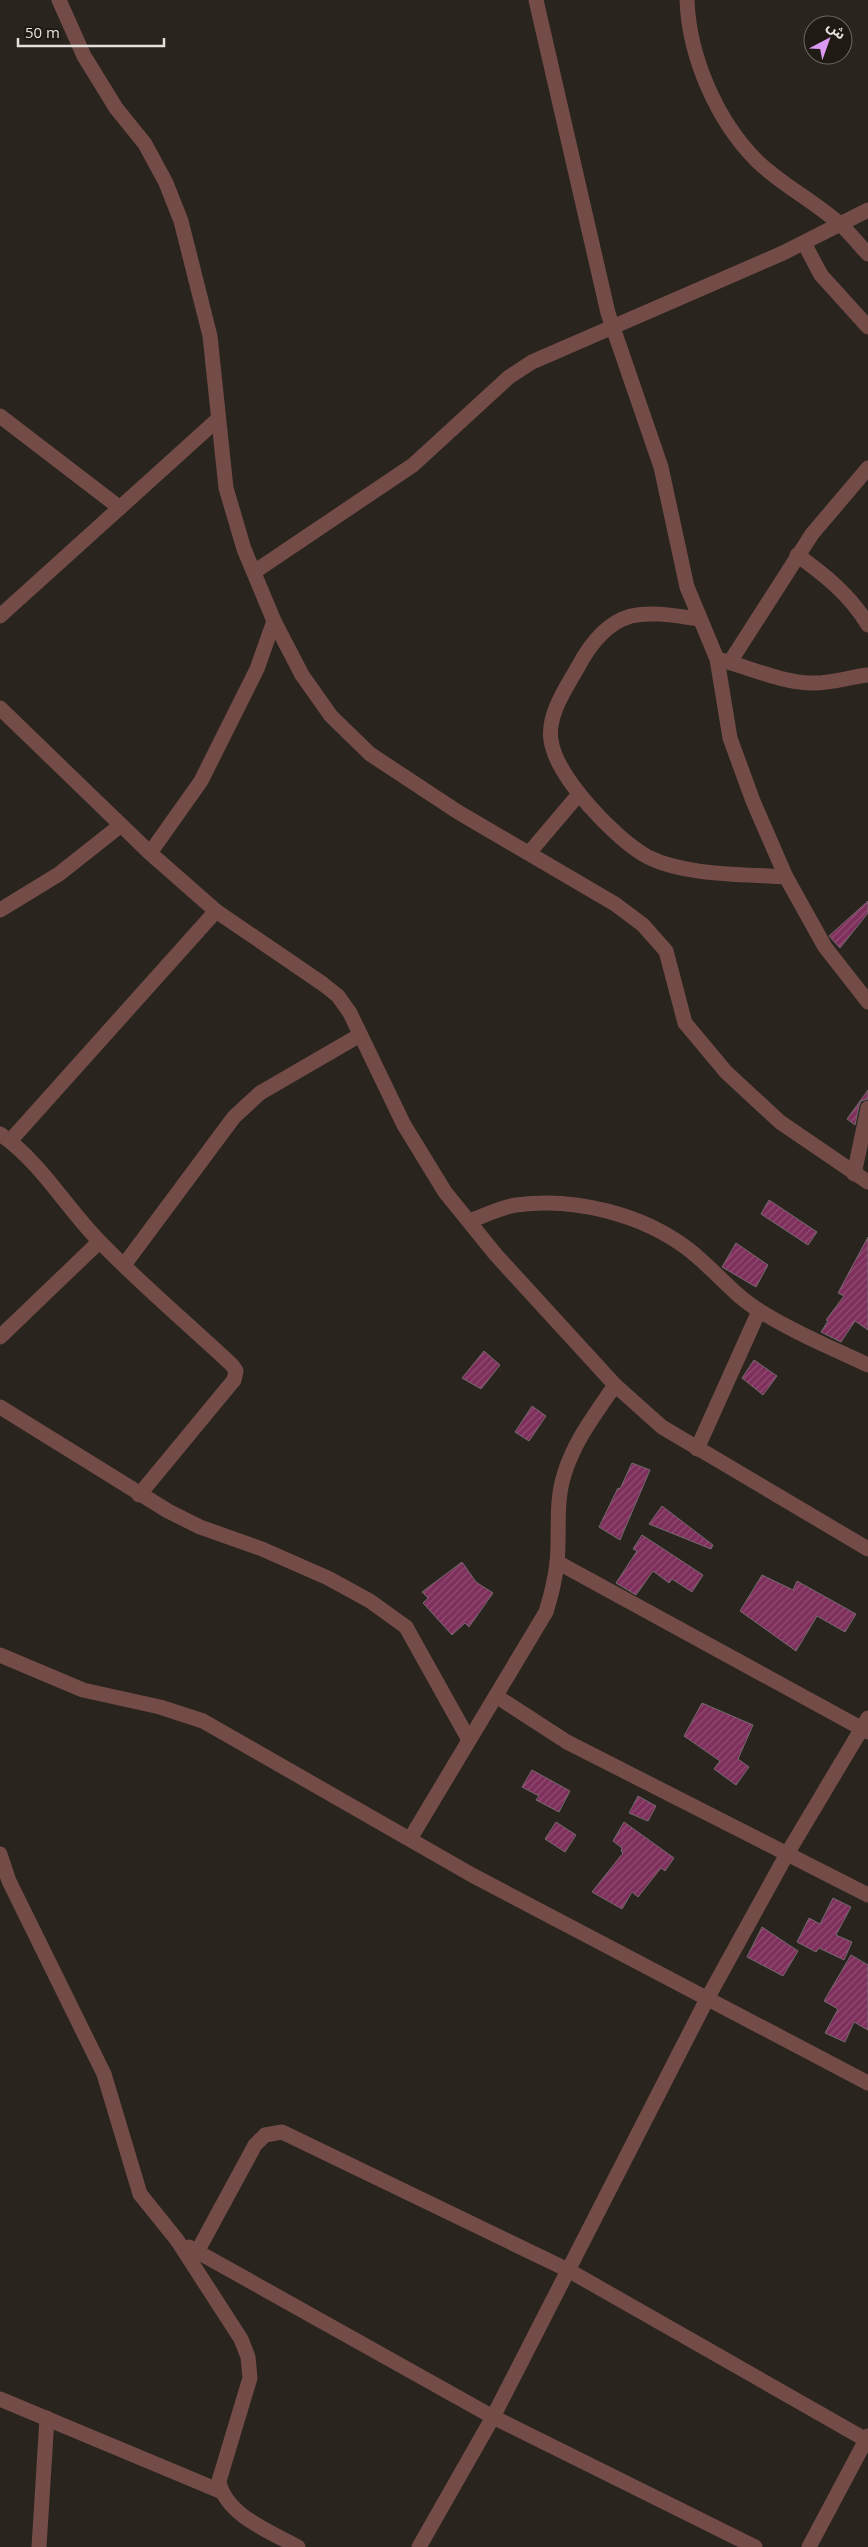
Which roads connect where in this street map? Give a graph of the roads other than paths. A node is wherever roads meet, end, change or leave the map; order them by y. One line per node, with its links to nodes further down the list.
1 (536, 0): 9 (street)
2 (687, 0): 5 (street)
3 (65, 3): 11 (street)
4 (868, 210): 5 (street)
5 (841, 226): 6 (street); 7 (street)
6 (804, 243): 8 (street); 9 (street)
7 (868, 254)
8 (868, 327)
9 (613, 328): 15 (street); 17 (street)
10 (0, 416): 13 (street)
11 (218, 420): 13 (street); 15 (street)
12 (868, 468): 14 (street)
13 (120, 508): 16 (street)
14 (797, 555): 19 (street); 20 (street)
15 (254, 572): 18 (street)
16 (0, 616)
17 (699, 619): 20 (street); 23 (street)
18 (274, 621): 25 (street); 26 (street)
19 (868, 625)
20 (724, 661): 21 (street); 27 (street)
21 (868, 675)
22 (0, 708): 24 (street)
23 (579, 794): 26 (street); 27 (street)
24 (122, 825): 25 (street); 28 (street)
25 (150, 853): 29 (street)
26 (530, 853): 34 (street)
27 (786, 877): 30 (street)
28 (0, 910)
29 (216, 911): 31 (street); 33 (street)
30 (868, 1002)
31 (360, 1035): 36 (street); 38 (street)
32 (868, 1108): 34 (street)
33 (5, 1138): 37 (street)
34 (854, 1174): 35 (street)
35 (868, 1182)
36 (469, 1221): 39 (street); 42 (street)
37 (99, 1242): 38 (street); 40 (street)
38 (124, 1265): 45 (street)
39 (759, 1311): 41 (street); 44 (street)
40 (0, 1337)
41 (868, 1365)
42 (616, 1385): 44 (street); 47 (street)
43 (0, 1407): 45 (street)
44 (697, 1449): 46 (street)
45 (139, 1495): 51 (street)
46 (868, 1549)
47 (557, 1562): 49 (street); 50 (street)
48 (0, 1655): 52 (street)
49 (496, 1696): 51 (street); 54 (street)
50 (866, 1727): 54 (street)
51 (469, 1740): 52 (street)
52 (410, 1839): 57 (street)
53 (0, 1854): 55 (street)
54 (787, 1854): 56 (street); 57 (street)
55 (4, 1879): 59 (street)
56 (868, 1896)
57 (707, 1999): 58 (street); 61 (street)
58 (868, 2083)
59 (177, 2240): 60 (street); 66 (street)
60 (197, 2252): 61 (street); 63 (street)
61 (568, 2270): 63 (street); 65 (street)
62 (0, 2399): 64 (street)
63 (493, 2417): 69 (street); 70 (street)
64 (47, 2418): 66 (street); 67 (street)
65 (867, 2439): 71 (street)
66 (220, 2491): 68 (street)
67 (39, 2547)
68 (298, 2547)
69 (419, 2547)
70 (755, 2547)
71 (809, 2547)

